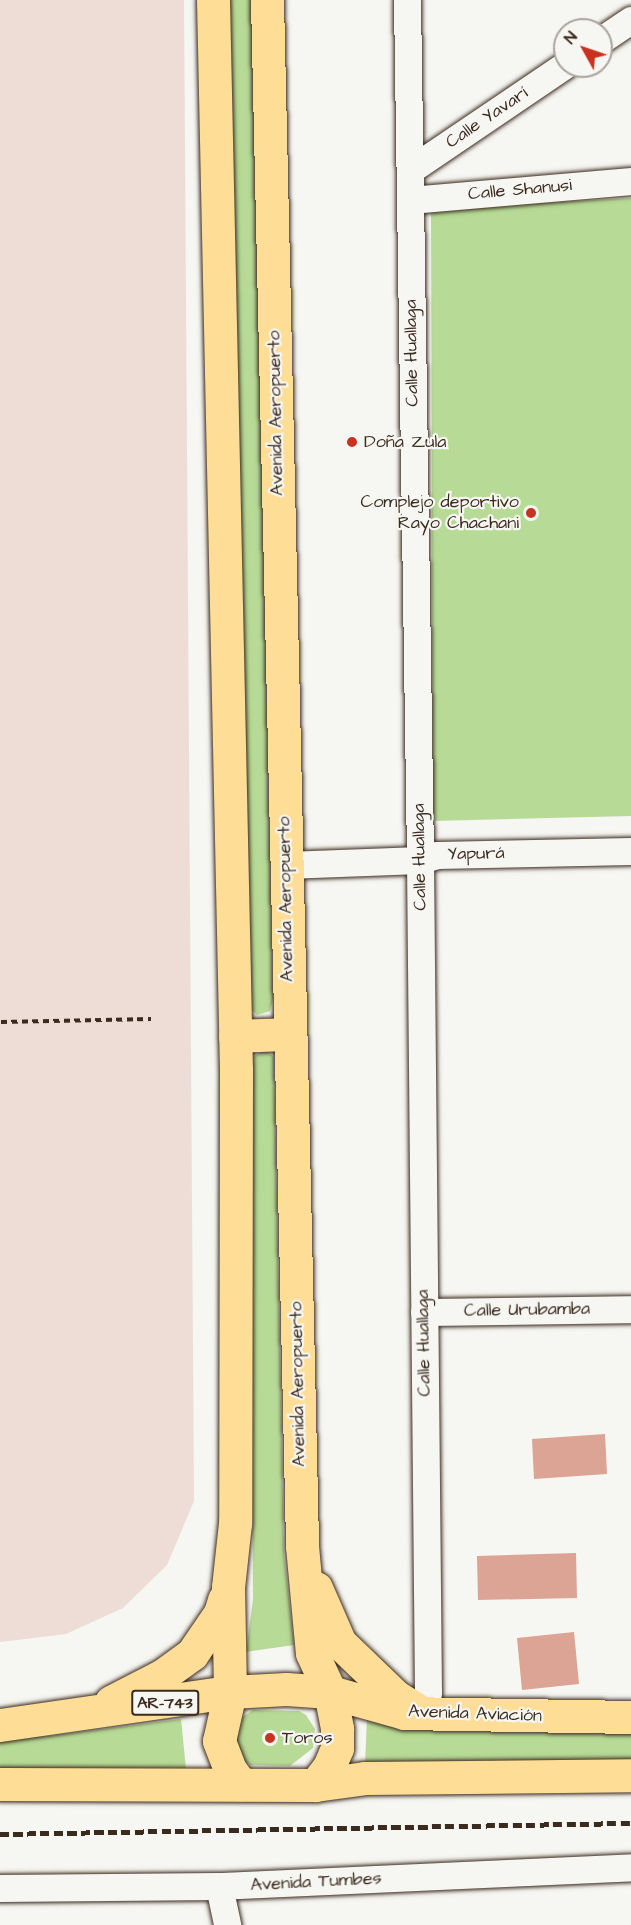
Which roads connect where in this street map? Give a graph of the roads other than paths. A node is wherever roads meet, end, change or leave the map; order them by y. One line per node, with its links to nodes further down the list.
1 (213, 0): 14 (main road)
2 (267, 0): 12 (main road, Avenida Aeropuerto)
3 (407, 0): 7 (street, Calle Huallaga)
4 (631, 20): 5 (street)
5 (613, 32)
6 (553, 73): 7 (street, Calle Yavarí)
7 (410, 171): 9 (street, Calle Huallaga)
8 (631, 181): 9 (street, Calle Shanusi)
9 (410, 200): 11 (street, Calle Huallaga)
10 (631, 851): 11 (street, Yapurá)
11 (420, 860): 12 (street, Yapurá); 16 (street, Calle Huallaga)
12 (286, 865): 13 (main road, Avenida Aeropuerto)
13 (290, 1034): 14 (main road); 17 (main road, Avenida Aeropuerto)
14 (236, 1036): 18 (main road)
15 (631, 1310): 16 (street, Calle Urubamba)
16 (424, 1311): 21 (street, Calle Huallaga)
17 (302, 1546): 20 (main road, Avenida Aeropuerto); 21 (main road)
18 (228, 1587): 19 (main road); 22 (main road)
19 (230, 1692): 20 (main road, Avenida Aviación / AR-743); 22 (main road, Avenida Aviación / AR-743); 27 (main road)
20 (330, 1692): 21 (main road, Avenida Aviación / AR-743); 28 (main road, Avenida Aeropuerto)
21 (425, 1714): 23 (main road, Avenida Aviación / AR-743)
22 (83, 1716): 24 (main road, Avenida Aviación / AR-743)
23 (631, 1717)
24 (0, 1725)
25 (631, 1775): 28 (main road)
26 (0, 1784): 27 (main road)
27 (241, 1784): 28 (main road)
28 (315, 1785)
29 (631, 1867): 30 (street, Avenida Tumbes)
30 (219, 1886): 31 (street, Avenida Tumbes); 32 (street)
31 (0, 1888)
32 (227, 1925)

